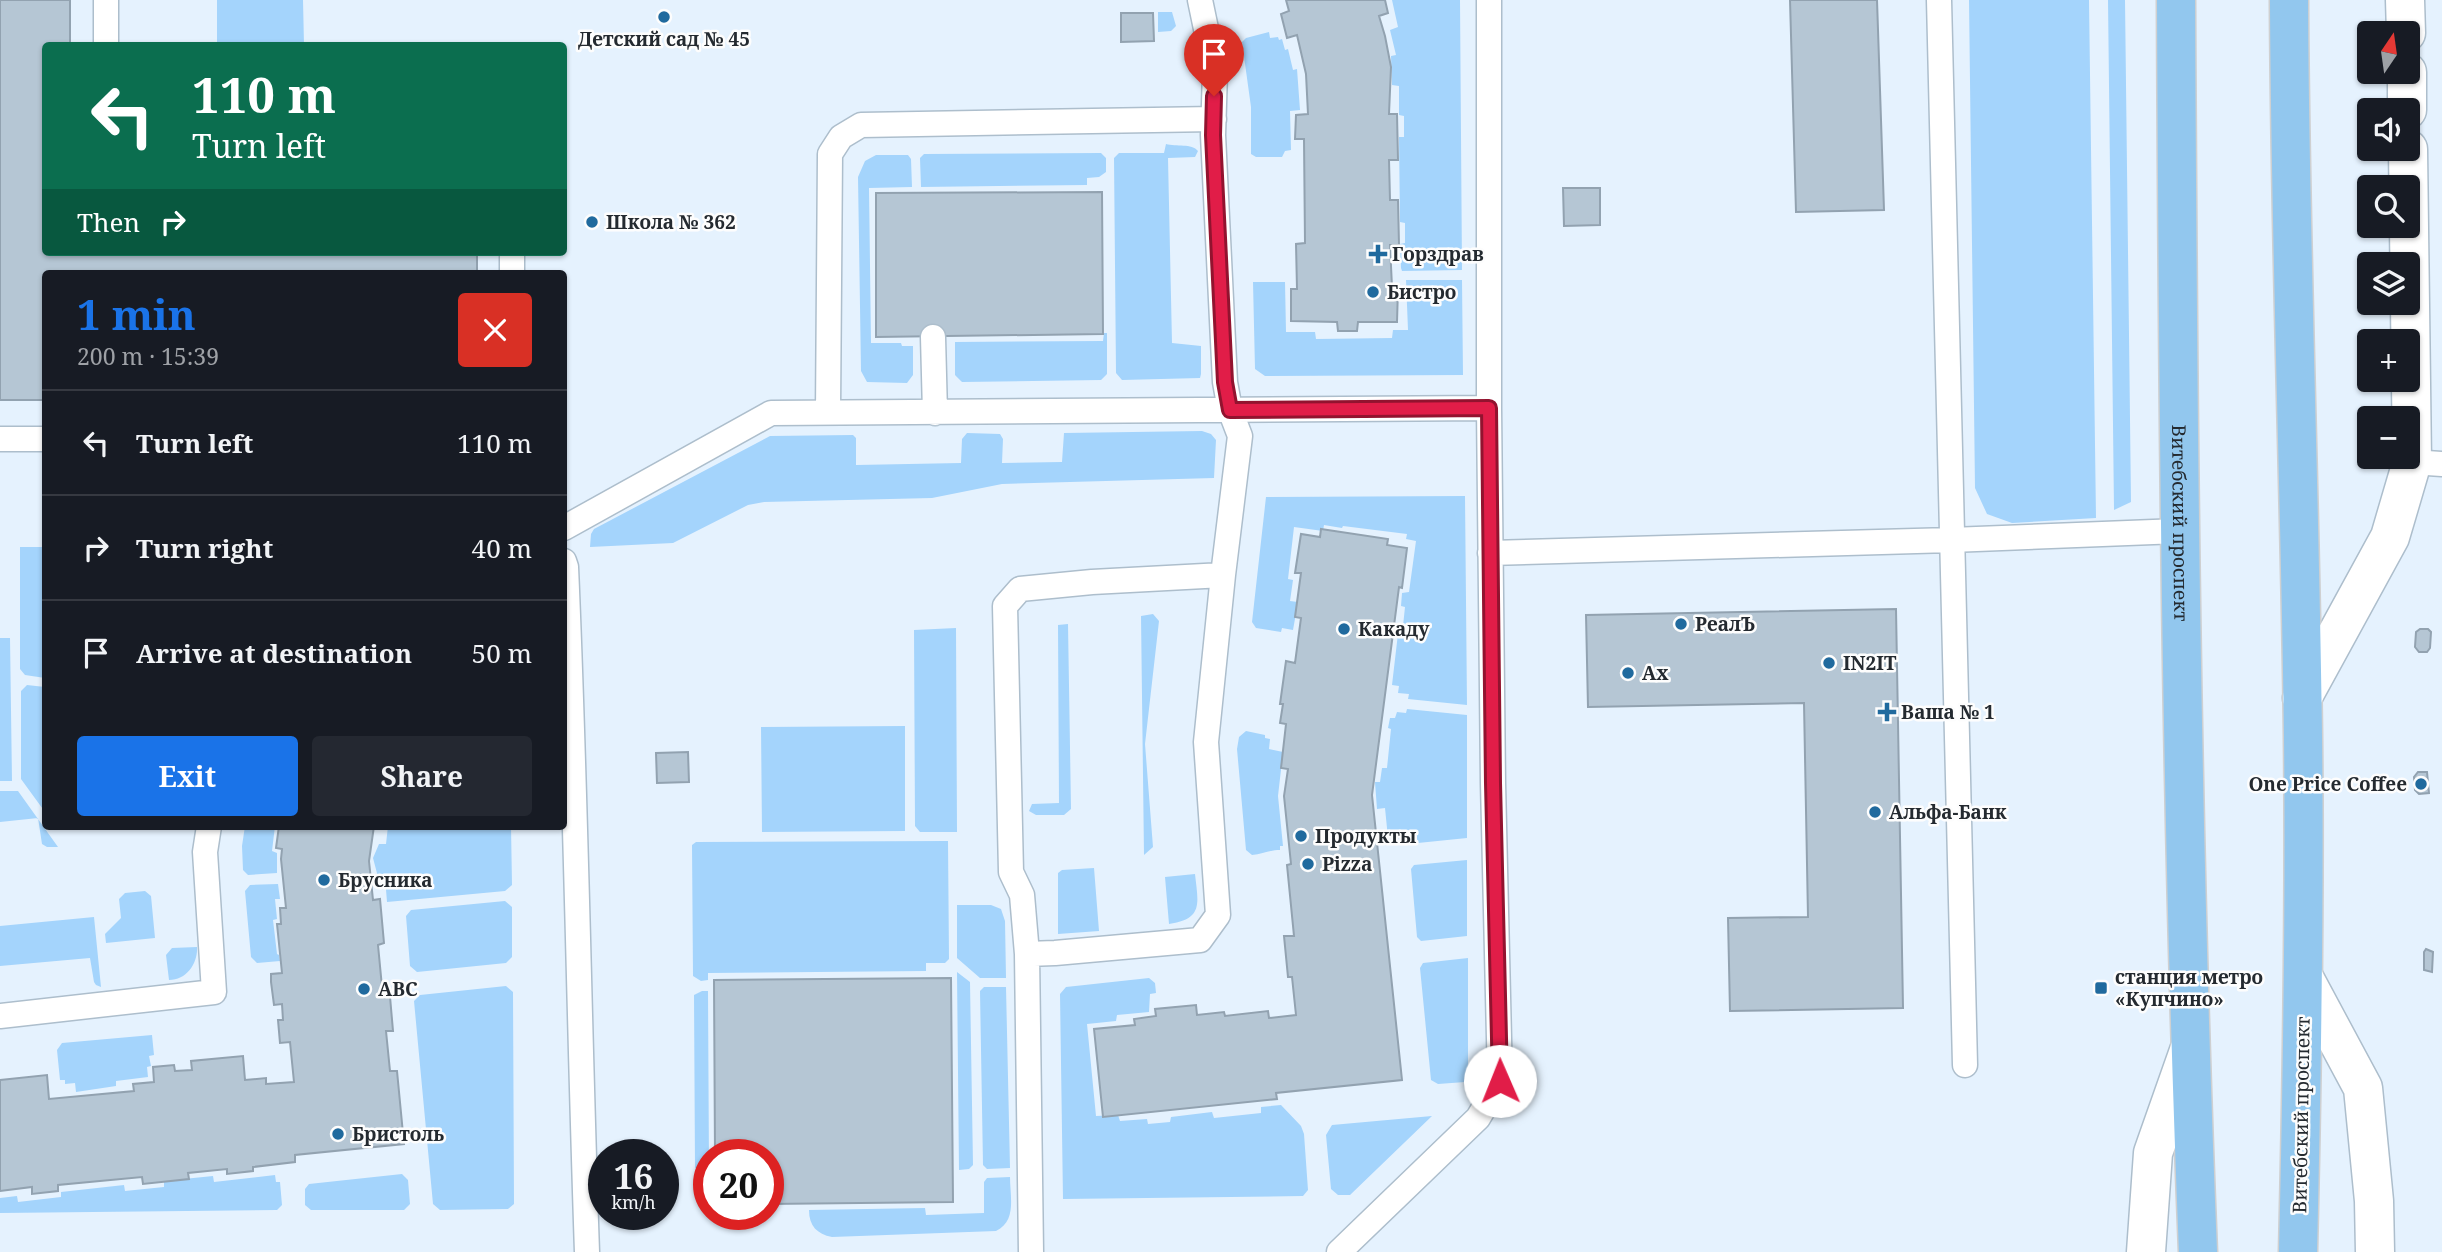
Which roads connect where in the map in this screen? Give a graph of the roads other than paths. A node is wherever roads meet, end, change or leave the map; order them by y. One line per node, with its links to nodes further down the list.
1 (106, 0): 9 (lane)
2 (1200, 0): 10 (lane)
3 (1489, 0): 13 (lane)
4 (1939, 0): 22 (lane)
5 (2176, 0): 21 (main road, Витебский проспект)
6 (2289, 0): 26 (main road, Витебский проспект)
7 (2406, 0): 8 (street)
8 (2406, 21)
9 (106, 42)
10 (1214, 119): 14 (lane); 15 (lane)
11 (2409, 161): 19 (street)
12 (933, 337): 16 (lane)
13 (1489, 408): 14 (lane); 23 (lane)
14 (1230, 410): 16 (lane); 24 (lane)
15 (828, 411): 16 (lane); 20 (lane)
16 (934, 413)
17 (0, 439): 18 (lane)
18 (42, 439)
19 (2427, 463): 26 (street)
20 (567, 526)
21 (2179, 531): 22 (lane); 31 (main road, Витебский проспект)
22 (1951, 540): 23 (lane); 32 (lane)
23 (1490, 553): 35 (lane)
24 (1223, 575): 28 (lane); 28 (lane)
25 (567, 588): 33 (lane)
26 (2302, 698): 29 (main road, Витебский проспект)
27 (208, 830): 30 (lane)
28 (1027, 954): 34 (lane)
29 (2304, 978): 38 (main road, Витебский проспект); 39 (street, Витебский проспект)
30 (0, 1016)
31 (2190, 1048): 36 (street, Витебский проспект); 37 (main road, Витебский проспект)
32 (1965, 1065)
33 (587, 1252)
34 (1031, 1252)
35 (1339, 1252)
36 (2146, 1252)
37 (2198, 1252)
38 (2298, 1252)
39 (2375, 1252)

